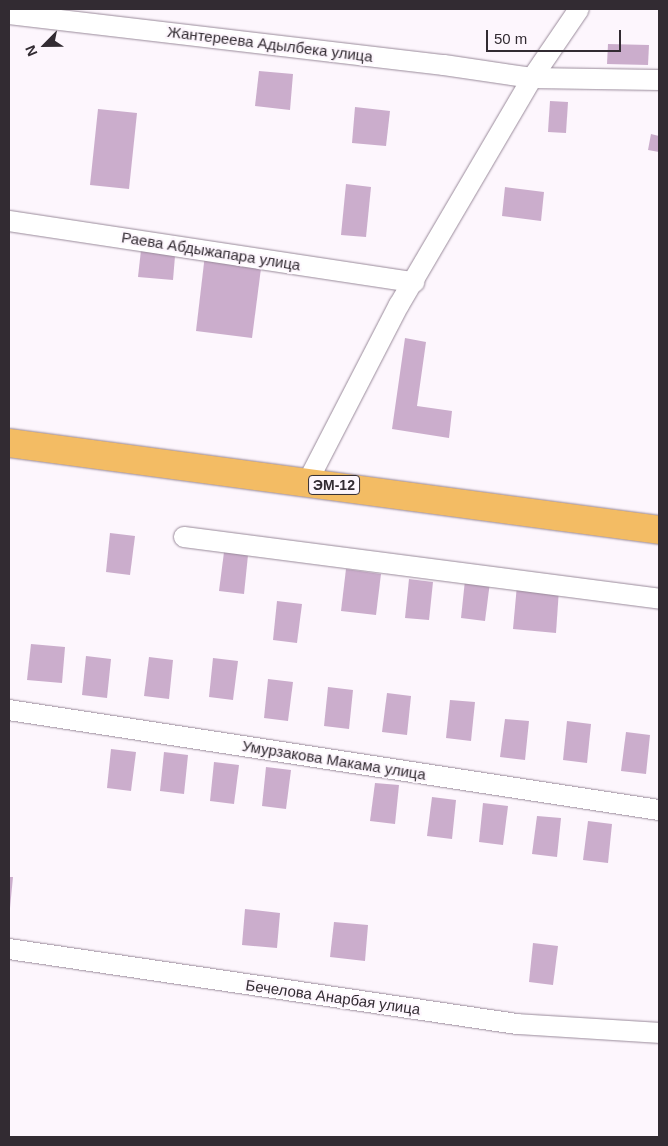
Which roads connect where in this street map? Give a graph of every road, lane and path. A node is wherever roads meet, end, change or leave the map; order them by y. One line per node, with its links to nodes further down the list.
1 (579, 9): 3 (street)
2 (9, 14): 3 (street, Жантереева Адылбека улица)
3 (532, 78): 4 (street, Жантереева Адылбека улица); 6 (street)
4 (659, 80)
5 (9, 221): 6 (street, Раева Абдыжапара улица)
6 (414, 282): 8 (street)
7 (9, 443): 8 (highway, ЭМ-12)
8 (308, 481): 9 (highway, ЭМ-12)
9 (659, 530)
10 (184, 537): 11 (street)
11 (659, 599)
12 (9, 710): 13 (street, Умурзакова Макама улица)
13 (659, 810)
14 (9, 949): 15 (street, Бечелова Анарбая улица)
15 (659, 1033)

